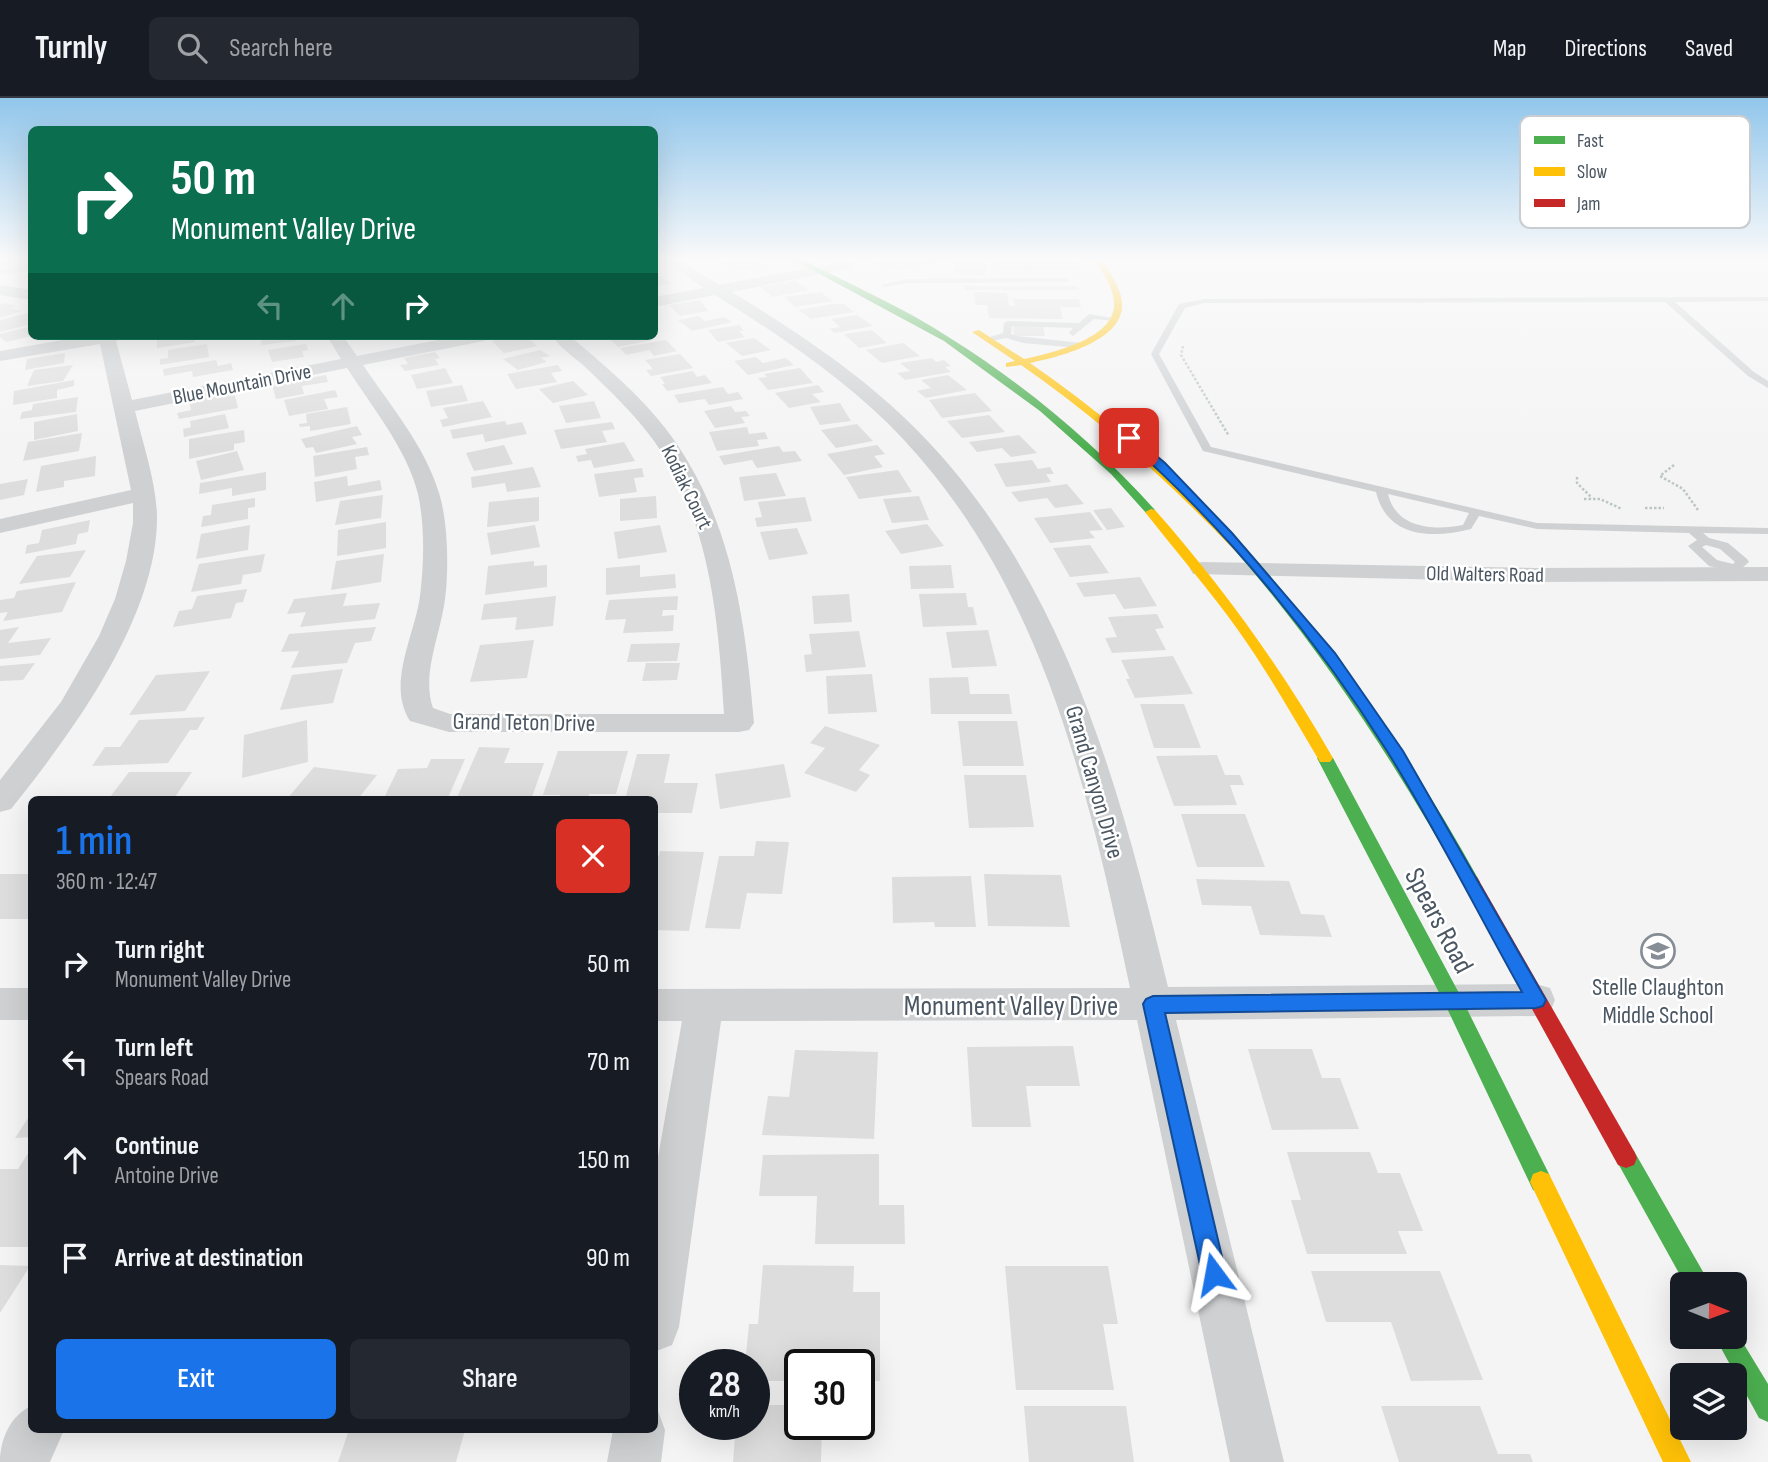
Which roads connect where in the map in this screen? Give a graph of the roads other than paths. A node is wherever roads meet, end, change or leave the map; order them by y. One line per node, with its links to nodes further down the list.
1 (767, 322): 43 (street, Grand Canyon Drive)
2 (915, 322): 21 (main road, Spears Road)
3 (1086, 322): 8 (lane)
4 (1111, 322): 17 (main road)
5 (1173, 322): 26 (lane)
6 (1692, 322): 22 (lane)
7 (964, 326): 10 (main road, Spears Road)
8 (1081, 327): 9 (lane); 16 (lane)
9 (1007, 335): 10 (lane); 16 (lane)
10 (987, 339): 19 (main road, Spears Road)
11 (93, 340): 18 (street)
12 (111, 340): 25 (street)
13 (338, 340): 20 (street, Grand Teton Drive)
14 (464, 340): 20 (street, Blue Mountain Drive)
15 (564, 340): 37 (street, Kodiak Court)
16 (1062, 340): 17 (lane)
17 (1079, 345): 19 (main road)
18 (0, 356)
19 (1027, 361): 21 (main road); 33 (main road, Spears Road)
20 (352, 362): 25 (street, Blue Mountain Drive); 37 (street, Grand Teton Drive)
21 (990, 368): 34 (main road, Spears Road)
22 (1751, 374): 23 (lane); 24 (lane)
23 (1768, 374)
24 (1768, 386)
25 (124, 407): 27 (street)
26 (1381, 490): 28 (lane); 28 (lane)
27 (143, 494): 29 (street); 38 (street)
28 (1475, 512): 30 (lane)
29 (0, 526)
30 (1692, 529): 31 (lane); 32 (lane)
31 (1768, 531)
32 (1705, 541): 35 (lane); 35 (lane)
33 (1257, 568): 34 (street, Old Walters Road); 35 (street, Old Walters Road); 39 (main road, Spears Road)
34 (1202, 569): 40 (main road, Spears Road)
35 (1738, 571): 36 (street, Old Walters Road)
36 (1768, 574)
37 (736, 677)
38 (0, 801)
39 (1536, 1000): 40 (street, Monument Valley Drive); 46 (main road, Spears Road)
40 (1453, 1001): 43 (street, Monument Valley Drive); 55 (main road, Spears Road)
41 (0, 1004): 42 (street)
42 (28, 1004)
43 (1153, 1004): 45 (street, Monument Valley Drive); 54 (street, Grand Canyon Drive)
44 (658, 1005): 45 (street, Monument Valley Drive)
45 (704, 1005): 47 (street)
46 (1691, 1272)
47 (658, 1301)
48 (1734, 1349): 49 (main road)
49 (1768, 1409)
50 (35, 1433): 52 (street)
51 (639, 1433): 53 (street)
52 (20, 1462)
53 (634, 1462)
54 (1257, 1462)
55 (1677, 1462)

